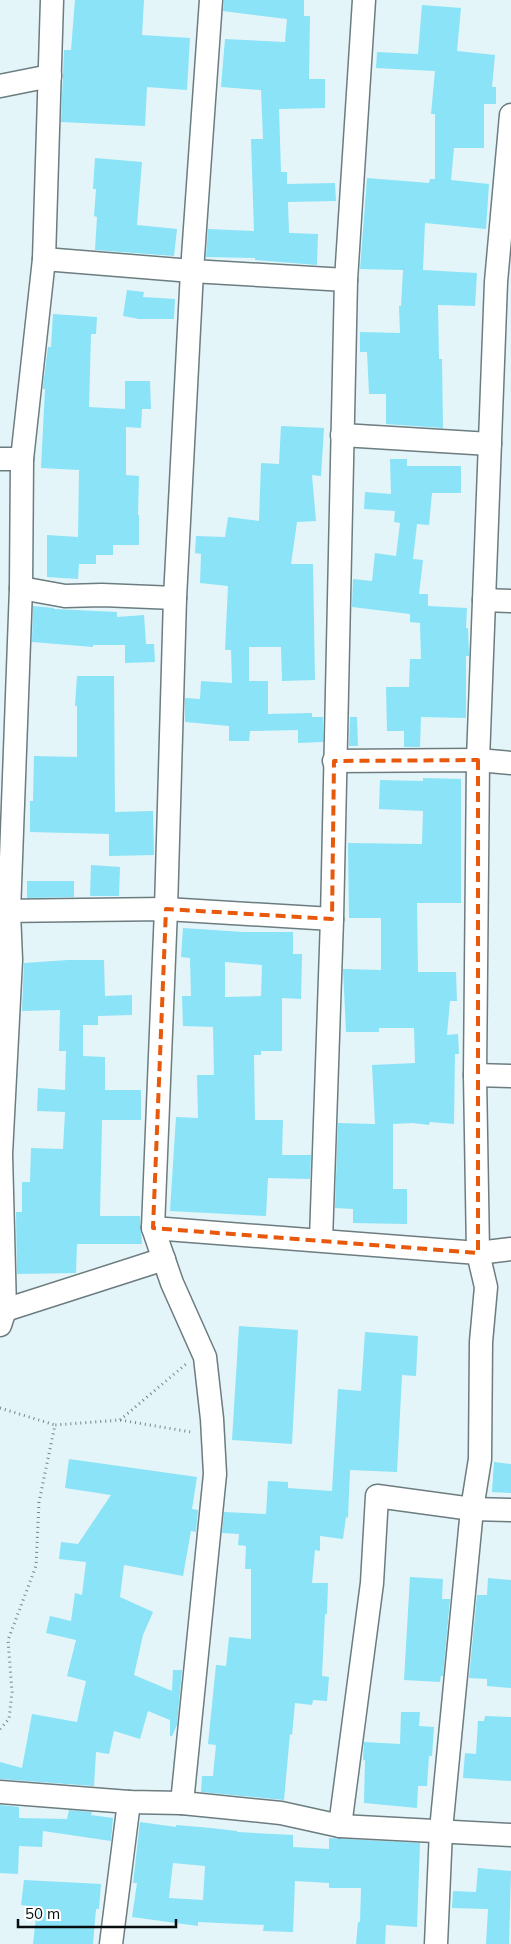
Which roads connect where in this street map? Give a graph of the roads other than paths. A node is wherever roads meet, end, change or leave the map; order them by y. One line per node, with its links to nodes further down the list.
1 (52, 0): 4 (street)
2 (211, 0): 8 (street)
3 (364, 0): 9 (street)
4 (50, 76): 5 (street); 7 (street)
5 (0, 86)
6 (511, 115): 10 (street)
7 (44, 259): 8 (street); 14 (street)
8 (192, 271): 9 (street); 16 (street)
9 (346, 280): 11 (street)
10 (504, 283): 12 (street)
11 (342, 435): 12 (street); 20 (street)
12 (490, 444): 17 (street)
13 (0, 458): 14 (street)
14 (22, 459): 15 (street)
15 (21, 588): 16 (street); 23 (street)
16 (174, 598): 22 (street)
17 (484, 600): 18 (street); 19 (street)
18 (511, 602)
19 (478, 760): 20 (street); 21 (street); 25 (street)
20 (334, 761): 24 (street)
21 (511, 763)
22 (166, 909): 23 (street); 24 (street); 27 (street)
23 (5, 911): 32 (street)
24 (332, 919): 28 (street)
25 (475, 1075): 26 (street); 30 (street)
26 (511, 1076)
27 (153, 1228): 28 (street); 31 (street)
28 (321, 1240): 30 (street)
29 (511, 1249): 30 (street)
30 (478, 1253): 33 (street)
31 (164, 1259): 32 (street); 37 (street)
32 (2, 1315)
33 (472, 1509): 34 (street); 38 (street); 39 (street)
34 (511, 1510)
35 (0, 1792): 36 (street)
36 (128, 1802): 37 (street); 41 (street)
37 (182, 1804): 38 (street)
38 (340, 1826): 39 (street)
39 (441, 1830): 40 (street); 42 (street)
40 (511, 1835)
41 (111, 1944)
42 (436, 1944)

